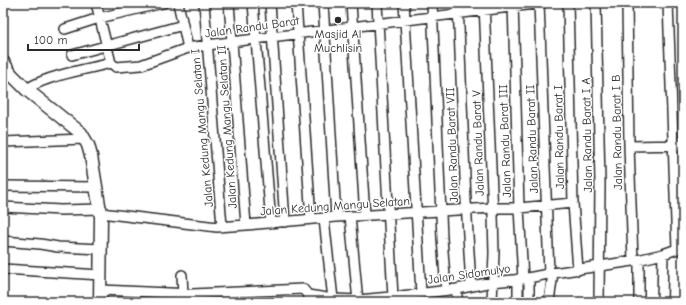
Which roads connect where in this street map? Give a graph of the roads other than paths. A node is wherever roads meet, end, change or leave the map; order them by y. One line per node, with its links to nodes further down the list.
1 (96, 3): 24 (street)
2 (163, 3): 24 (street)
3 (178, 3): 27 (street)
4 (204, 3): 36 (street, Jalan Kedung Mangu Selatan I)
5 (229, 3): 34 (street, Jalan Kedung Mangu Selatan II)
6 (253, 3): 33 (street)
7 (270, 3): 32 (street)
8 (296, 3): 31 (street)
9 (324, 3): 30 (street)
10 (351, 3): 28 (street)
11 (378, 3): 26 (street)
12 (404, 3): 25 (street)
13 (432, 3): 23 (street)
14 (458, 3): 22 (street, Jalan Randu Barat VII)
15 (540, 3): 20 (street, Jalan Randu Barat); 50 (street, Jalan Randu Barat II)
16 (568, 3): 49 (street, Jalan Randu Barat I)
17 (596, 3): 73 (street, Jalan Randu Barat I A)
18 (627, 3): 46 (street, Jalan Randu Barat I B)
19 (668, 3): 45 (street)
20 (513, 5): 21 (street, Jalan Randu Barat); 53 (street, Jalan Randu Barat III)
21 (484, 7): 22 (street, Jalan Randu Barat); 52 (street, Jalan Randu Barat V)
22 (458, 13): 23 (street, Jalan Randu Barat); 54 (street, Jalan Randu Barat VII)
23 (432, 17): 25 (street, Jalan Randu Barat); 55 (street)
24 (100, 18): 29 (street); 35 (street)
25 (405, 20): 26 (street, Jalan Randu Barat); 56 (street)
26 (379, 24): 28 (street, Jalan Randu Barat); 58 (street)
27 (183, 25): 35 (street); 37 (street)
28 (353, 26): 30 (street, Jalan Randu Barat); 60 (street)
29 (65, 28)
30 (325, 30): 31 (street, Jalan Randu Barat); 61 (street)
31 (298, 33): 32 (street, Jalan Randu Barat); 62 (street)
32 (273, 37): 33 (street, Jalan Randu Barat); 64 (street)
33 (256, 39): 34 (street, Jalan Randu Barat); 65 (street)
34 (233, 42): 36 (street, Jalan Randu Barat); 67 (street, Jalan Kedung Mangu Selatan II)
35 (106, 45): 39 (street); 41 (street)
36 (207, 45): 37 (street, Jalan Randu Barat); 66 (street, Jalan Kedung Mangu Selatan I)
37 (188, 48): 41 (street, Jalan Randu Barat)
38 (3, 54): 42 (street)
39 (72, 54)
40 (3, 62): 43 (street)
41 (111, 63): 42 (street)
42 (30, 88): 57 (street)
43 (85, 139): 44 (street); 48 (street)
44 (3, 142)
45 (679, 145): 46 (street); 69 (street)
46 (629, 146): 72 (street, Jalan Randu Barat I B)
47 (3, 186): 48 (street)
48 (96, 186): 57 (street)
49 (573, 203): 50 (street, Jalan Kedung Mangu Selatan); 75 (street, Jalan Randu Barat I)
50 (547, 205): 53 (street, Jalan Kedung Mangu Selatan); 76 (street, Jalan Randu Barat II)
51 (3, 207): 57 (street, Jalan Kedung Mangu Selatan)
52 (492, 208): 53 (street, Jalan Kedung Mangu Selatan); 54 (street, Jalan Kedung Mangu Selatan); 80 (street, Jalan Randu Barat V)
53 (519, 208): 79 (street, Jalan Randu Barat III)
54 (466, 209): 55 (street, Jalan Kedung Mangu Selatan); 81 (street, Jalan Randu Barat VII)
55 (440, 211): 56 (street, Jalan Kedung Mangu Selatan); 83 (street)
56 (416, 212): 58 (street, Jalan Kedung Mangu Selatan); 84 (street)
57 (102, 213): 66 (street, Jalan Kedung Mangu Selatan); 70 (street)
58 (389, 214): 60 (street, Jalan Kedung Mangu Selatan); 88 (street)
59 (350, 216): 60 (street, Jalan Kedung Mangu Selatan); 61 (street, Jalan Kedung Mangu Selatan); 91 (street)
60 (365, 216)
61 (336, 217): 63 (street, Jalan Kedung Mangu Selatan)
62 (311, 219): 63 (street, Jalan Kedung Mangu Selatan); 64 (street, Jalan Kedung Mangu Selatan)
63 (324, 219): 90 (street)
64 (285, 222): 65 (street, Jalan Kedung Mangu Selatan)
65 (271, 223): 67 (street, Jalan Kedung Mangu Selatan)
66 (222, 226): 67 (street, Jalan Kedung Mangu Selatan)
67 (246, 226)
68 (3, 241): 70 (street)
69 (680, 248): 71 (street, Jalan Sidomulyo)
70 (101, 249): 77 (street)
71 (663, 254): 72 (street, Jalan Sidomulyo); 99 (street)
72 (636, 260): 73 (street, Jalan Sidomulyo); 98 (street, Jalan Randu Barat I B)
73 (600, 267): 75 (street, Jalan Sidomulyo); 97 (street, Jalan Randu Barat I A)
74 (3, 269): 77 (street)
75 (578, 270): 76 (street, Jalan Sidomulyo)
76 (551, 273): 79 (street, Jalan Sidomulyo); 96 (street, Jalan Randu Barat II)
77 (101, 275): 85 (street)
78 (182, 275): 86 (street)
79 (523, 279): 80 (street, Jalan Sidomulyo); 94 (street); 95 (street)
80 (492, 282): 81 (street, Jalan Sidomulyo); 93 (street, Jalan Randu Barat V)
81 (471, 286): 82 (street, Jalan Sidomulyo)
82 (457, 289): 83 (street, Jalan Sidomulyo); 92 (street)
83 (446, 290): 84 (street, Jalan Sidomulyo)
84 (421, 293): 88 (street, Jalan Sidomulyo)
85 (103, 294): 86 (street)
86 (182, 294): 87 (street)
87 (192, 298): 89 (street, Jalan Sidomulyo)
88 (398, 298): 91 (street, Jalan Sidomulyo)
89 (308, 299): 90 (street, Jalan Sidomulyo)
90 (333, 299): 91 (street, Jalan Sidomulyo)
91 (358, 301)
92 (457, 302)
93 (492, 302)
94 (518, 302)
95 (528, 302)
96 (549, 302)
97 (599, 302)
98 (639, 302)
99 (662, 302)

